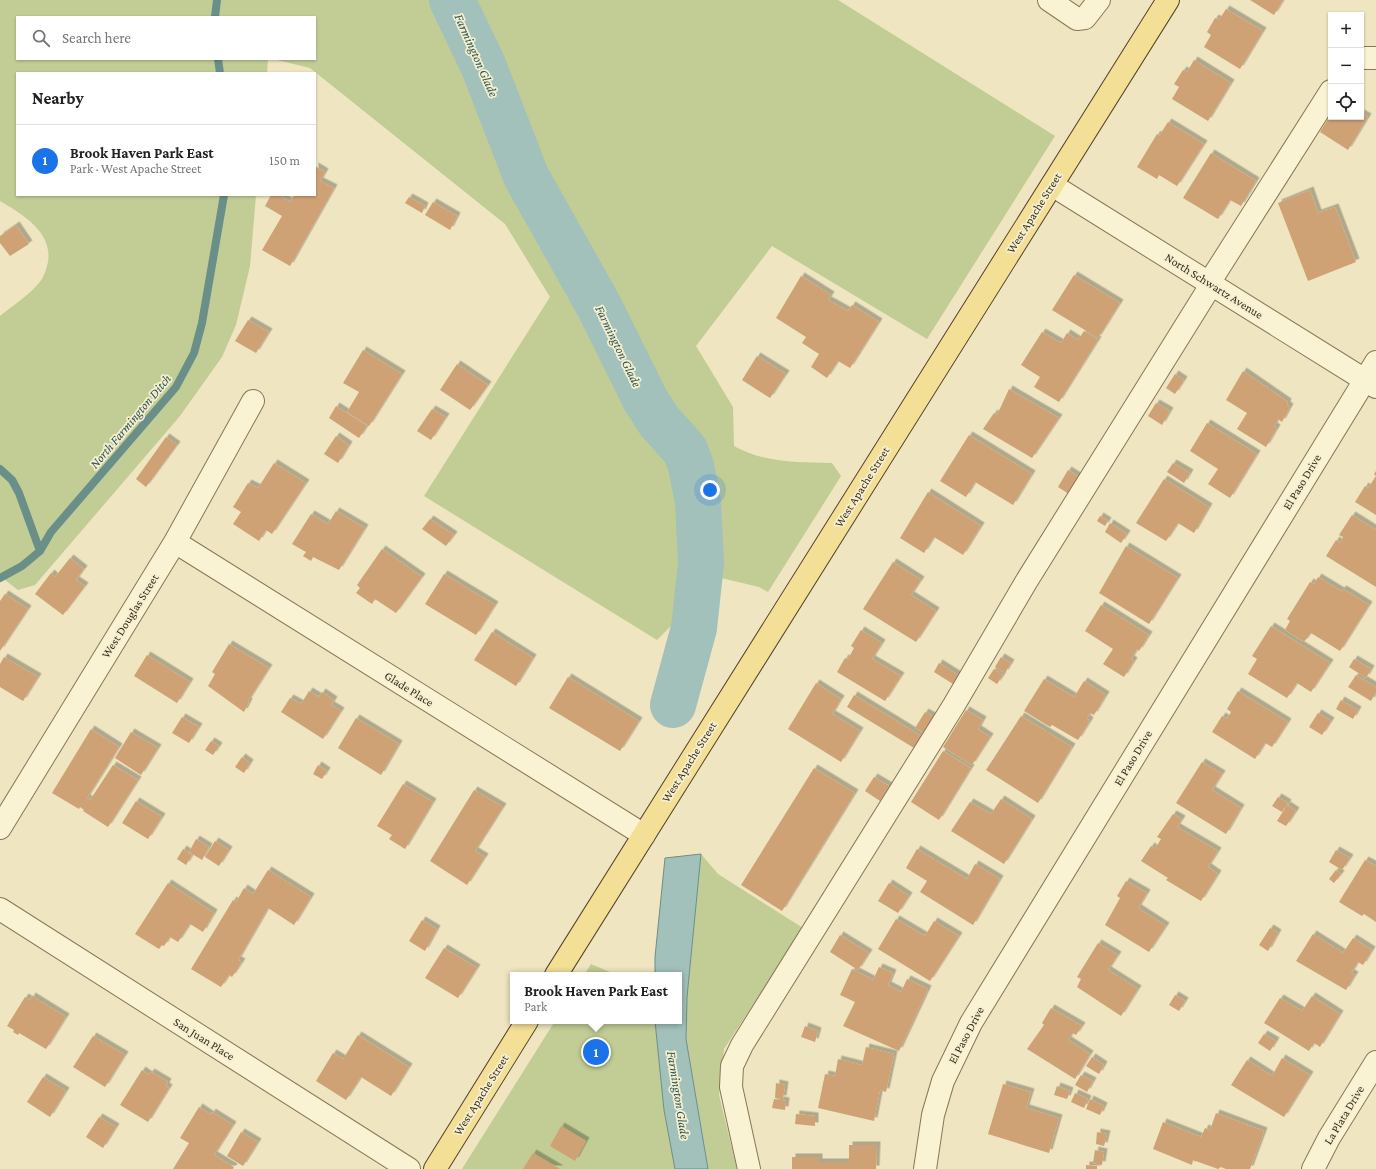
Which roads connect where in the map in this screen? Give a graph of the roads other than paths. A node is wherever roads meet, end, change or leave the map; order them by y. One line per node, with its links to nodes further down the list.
1 (1049, 0): 2 (street)
2 (1099, 0)
3 (1168, 0): 7 (main road, West Apache Street)
4 (1364, 58): 5 (street)
5 (1376, 58)
6 (1328, 96): 8 (street)
7 (1052, 185): 8 (street, North Schwartz Avenue); 14 (main road, West Apache Street)
8 (1210, 284): 10 (street, North Schwartz Avenue); 21 (street)
9 (1376, 362): 10 (street, El Paso Drive)
10 (1370, 384): 22 (street, El Paso Drive)
11 (253, 401): 12 (street, West Douglas Street)
12 (175, 542): 13 (street, West Douglas Street); 14 (street, Glade Place)
13 (0, 828)
14 (644, 835): 16 (main road, West Apache Street)
15 (0, 909): 19 (street, San Juan Place)
16 (558, 972)
17 (525, 1024): 20 (main road, West Apache Street)
18 (1376, 1062): 23 (street, La Plata Drive)
19 (409, 1169)
20 (435, 1169)
21 (749, 1169)
22 (925, 1169)
23 (1313, 1169)

